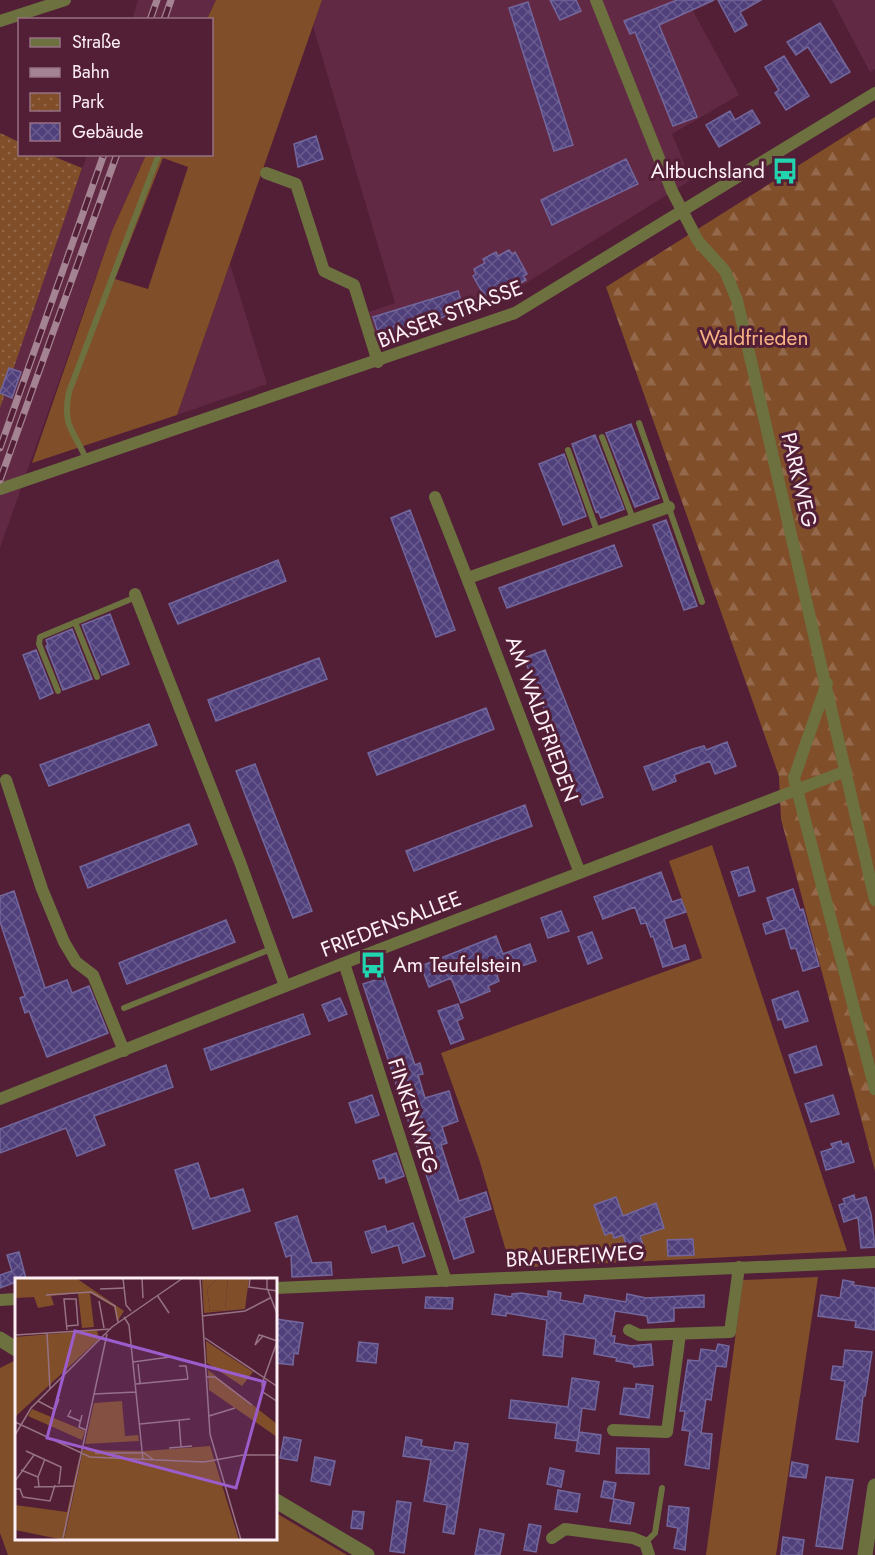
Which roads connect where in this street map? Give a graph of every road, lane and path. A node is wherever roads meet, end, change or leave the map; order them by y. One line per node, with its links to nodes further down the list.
1 (65, 0): 3 (street)
2 (596, 0): 7 (street)
3 (0, 21)
4 (875, 93): 7 (street, BIASER STRASSE)
5 (158, 156): 12 (lane)
6 (266, 173): 8 (street)
7 (682, 211): 8 (street, BIASER STRASSE); 23 (street, PARKWEG)
8 (378, 362): 12 (street, BIASER STRASSE)
9 (639, 423): 15 (lane)
10 (602, 437): 16 (lane)
11 (568, 450): 17 (lane)
12 (86, 460): 13 (street, BIASER STRASSE)
13 (0, 489)
14 (435, 497): 18 (street, AM WALDFRIEDEN)
15 (669, 507): 16 (street); 20 (lane)
16 (633, 519): 17 (street)
17 (597, 531): 18 (street)
18 (468, 578): 28 (street, AM WALDFRIEDEN)
19 (136, 595): 21 (lane); 30 (street)
20 (702, 602)
21 (75, 621): 22 (lane); 24 (lane)
22 (97, 677)
23 (826, 683): 25 (street, PARKWEG); 27 (street)
24 (58, 691)
25 (846, 771): 27 (street); 29 (street, PARKWEG)
26 (6, 780): 34 (street)
27 (797, 789): 28 (street, FRIEDENSALLEE); 35 (street)
28 (580, 873): 31 (street, FRIEDENSALLEE)
29 (875, 900)
30 (271, 948): 32 (street); 33 (lane)
31 (344, 963): 32 (street, FRIEDENSALLEE); 39 (street, FINKENWEG)
32 (285, 986): 34 (street, FRIEDENSALLEE)
33 (124, 1008)
34 (124, 1051): 36 (street, FRIEDENSALLEE)
35 (875, 1089)
36 (0, 1099)
37 (875, 1263): 38 (street, BRAUEREIWEG)
38 (739, 1267): 39 (street, BRAUEREIWEG); 44 (street)
39 (446, 1281): 40 (street, BRAUEREIWEG)
40 (278, 1288)
41 (15, 1299): 42 (street)
42 (0, 1300)
43 (630, 1330): 44 (street)
44 (680, 1334): 47 (street)
45 (0, 1339): 46 (street)
46 (15, 1348)
47 (613, 1430)
48 (875, 1486): 54 (street)
49 (662, 1488): 52 (lane)
50 (278, 1502): 53 (street)
51 (552, 1539): 52 (street)
52 (647, 1549)
53 (367, 1555)
54 (865, 1555)

